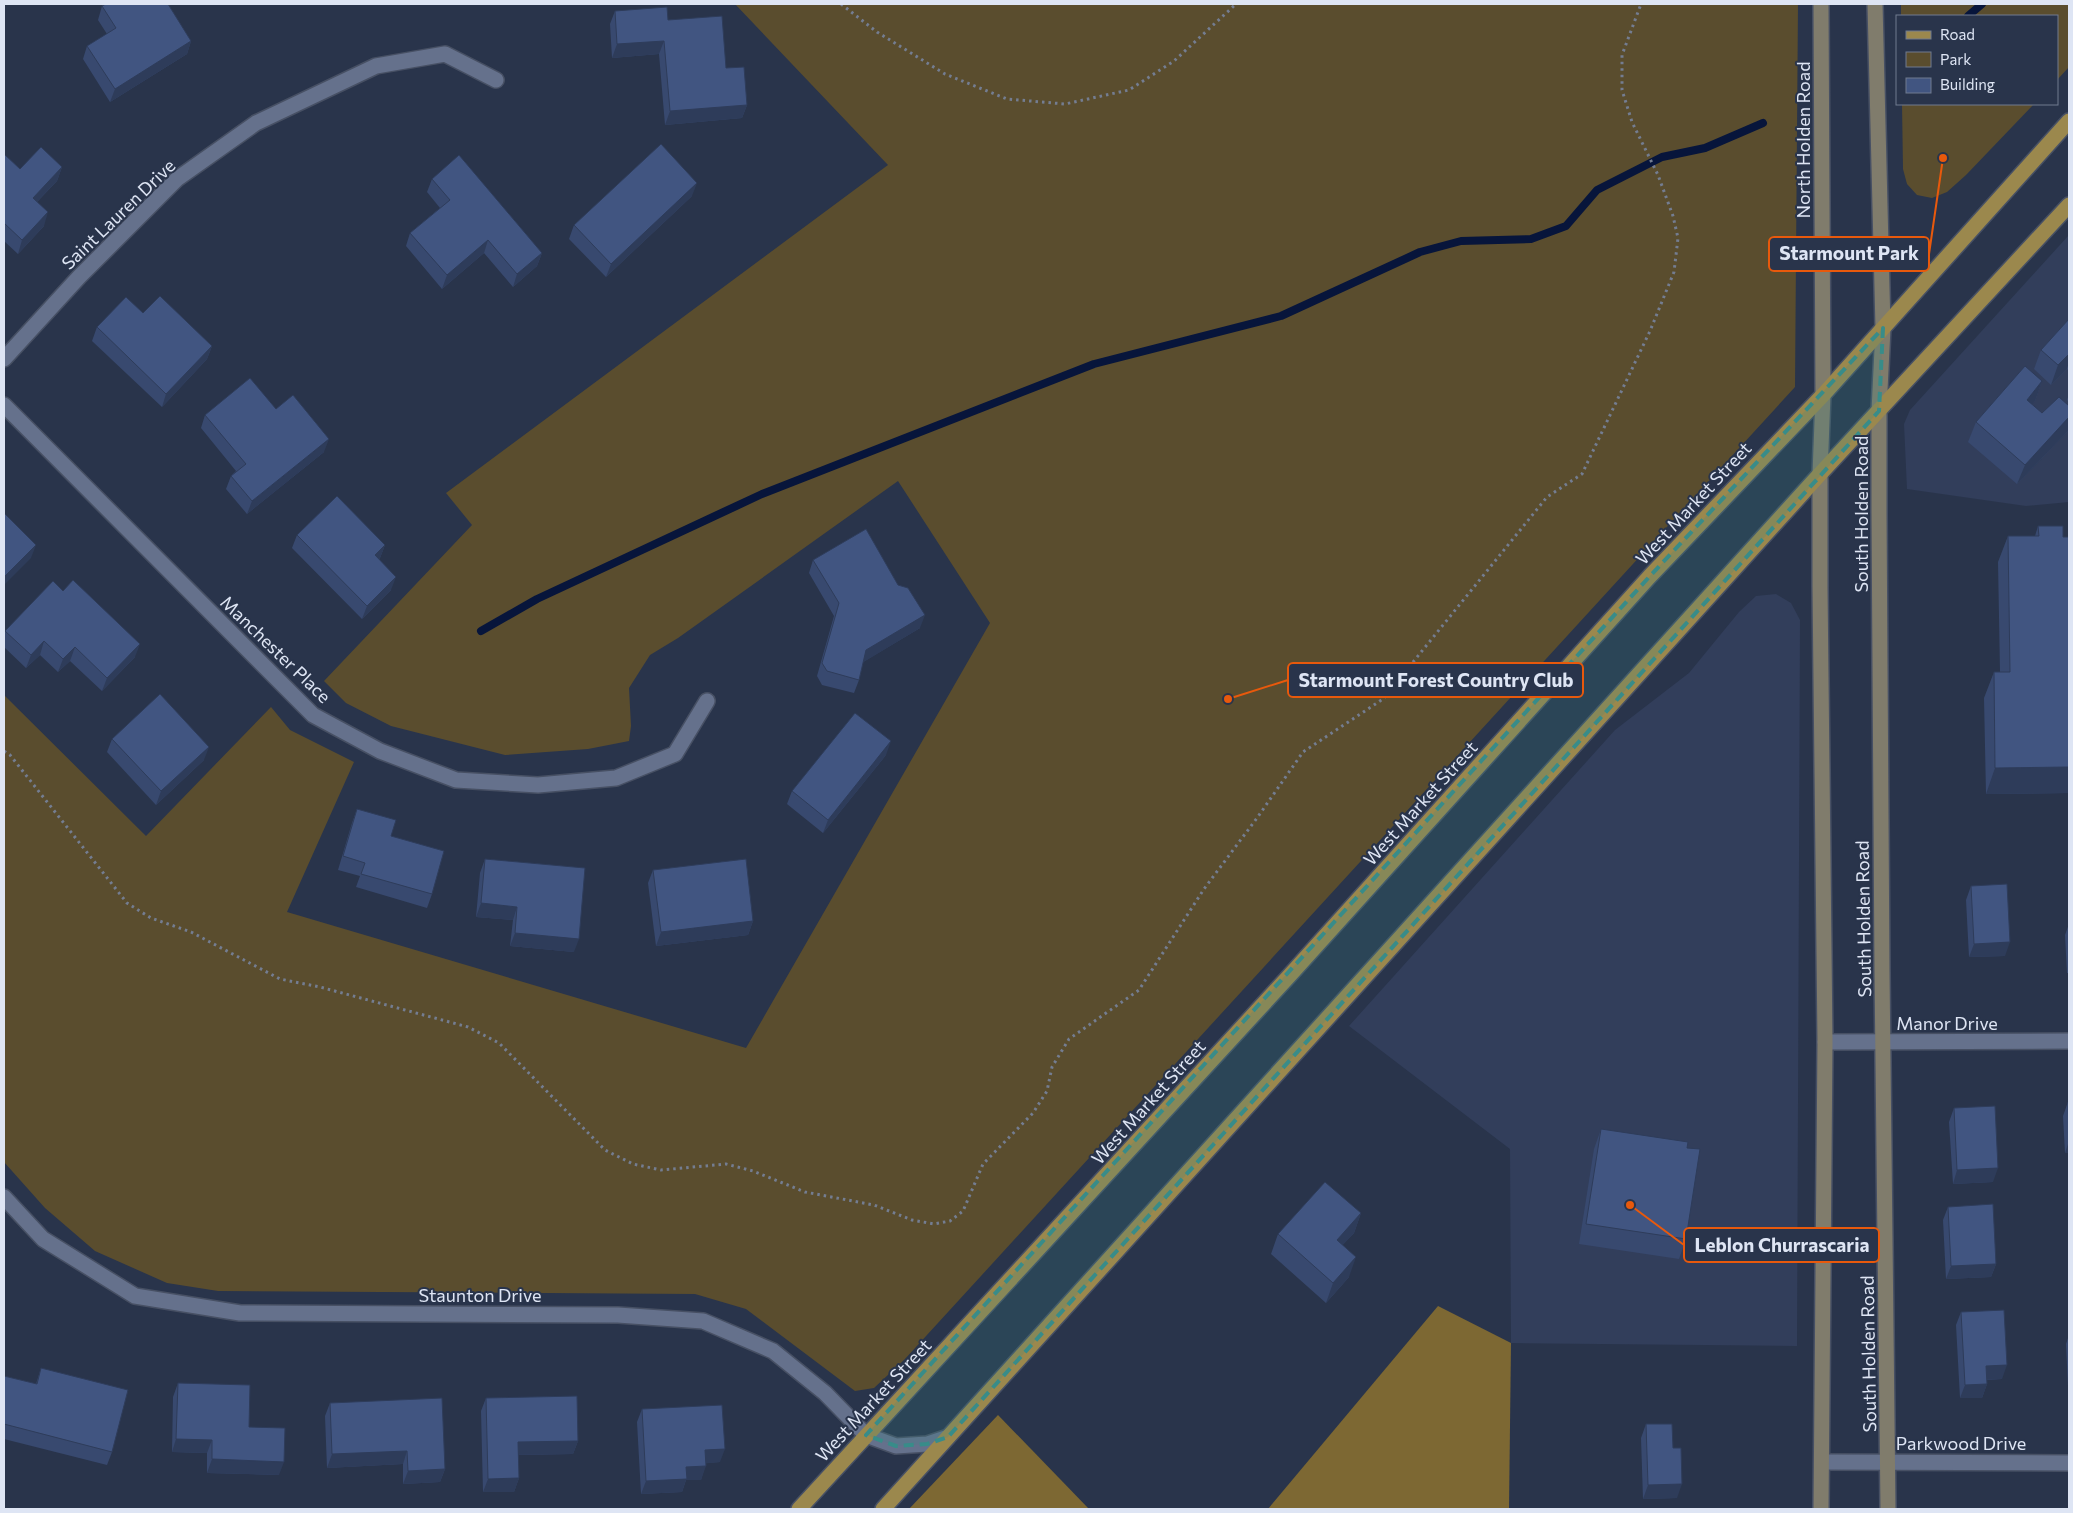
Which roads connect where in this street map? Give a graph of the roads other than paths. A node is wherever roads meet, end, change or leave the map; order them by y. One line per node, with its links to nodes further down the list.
1 (1821, 4): 8 (main road, North Holden Road)
2 (1875, 4): 6 (main road)
3 (496, 80): 7 (street, Saint Lauren Drive)
4 (2069, 121): 6 (main road, West Market Street)
5 (2069, 205): 10 (main road)
6 (1883, 328): 8 (main road, West Market Street); 10 (main road, South Holden Road)
7 (4, 359)
8 (1823, 395): 11 (main road); 17 (main road, West Market Street)
9 (4, 405): 12 (street, Manchester Place)
10 (1879, 412): 11 (main road); 15 (main road, South Holden Road)
11 (1820, 474): 14 (main road); 18 (main road)
12 (708, 701)
13 (2069, 1041): 15 (street, Manor Drive)
14 (1825, 1042): 15 (street, Manor Drive); 19 (main road)
15 (1883, 1042): 20 (main road, South Holden Road)
16 (4, 1198): 17 (street, Staunton Drive)
17 (866, 1435): 18 (street, Staunton Drive); 22 (main road, West Market Street)
18 (948, 1437): 23 (main road)
19 (1822, 1462): 20 (street, Parkwood Drive); 24 (main road)
20 (1888, 1462): 21 (street, Parkwood Drive); 25 (main road, South Holden Road)
21 (2069, 1463)
22 (798, 1509)
23 (883, 1509)
24 (1822, 1509)
25 (1888, 1509)

